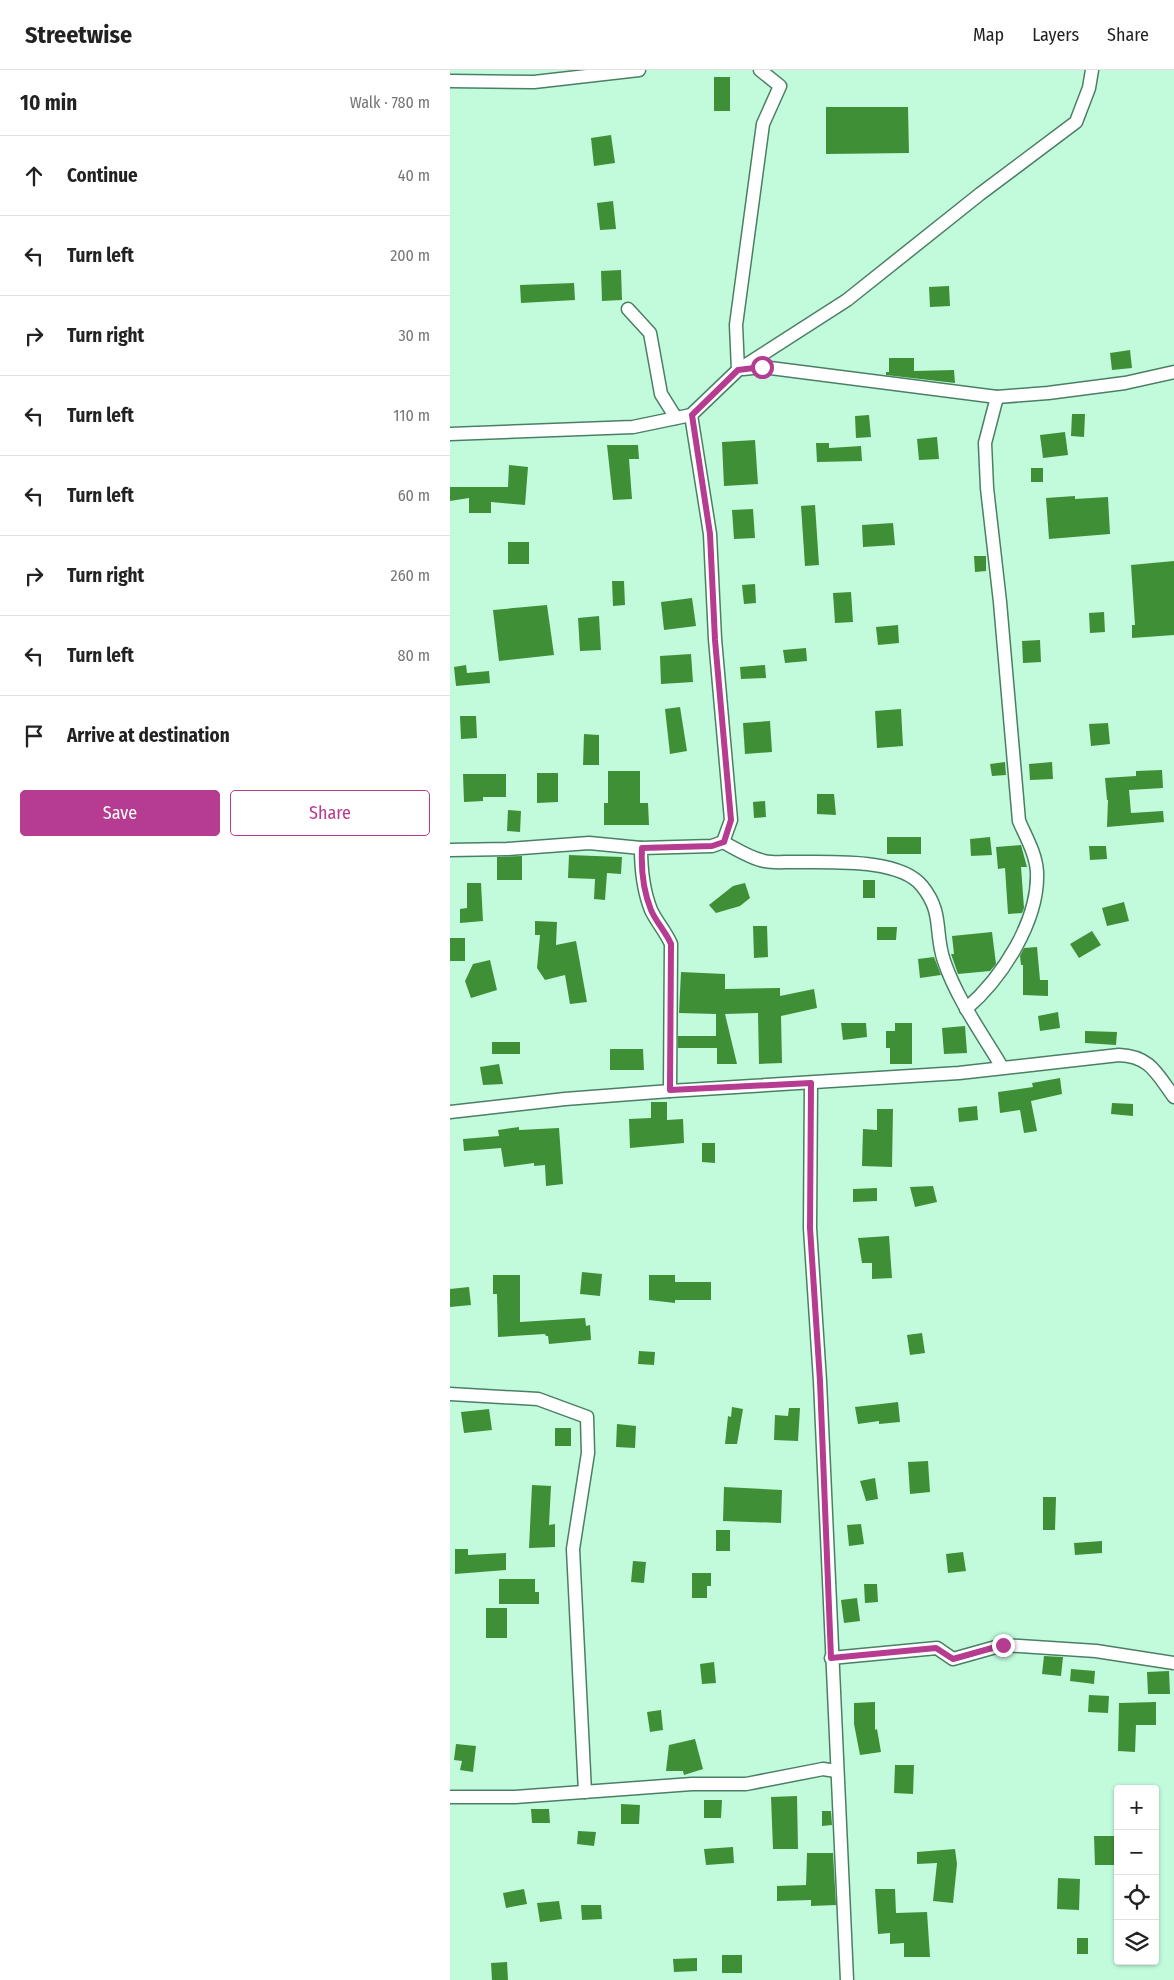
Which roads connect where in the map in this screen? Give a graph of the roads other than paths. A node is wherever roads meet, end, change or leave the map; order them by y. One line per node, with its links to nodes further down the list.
1 (638, 70): 4 (street)
2 (760, 70): 6 (street)
3 (1092, 70): 6 (street)
4 (450, 81)
5 (628, 309): 10 (street)
6 (738, 370): 8 (street); 9 (street)
7 (1174, 372): 8 (street)
8 (997, 396): 15 (street)
9 (692, 415): 10 (street); 12 (street)
10 (676, 418): 11 (street)
11 (450, 434)
12 (724, 842): 13 (street); 15 (street)
13 (642, 848): 14 (street); 18 (street)
14 (450, 850)
15 (966, 1010): 16 (street)
16 (1002, 1067): 17 (street); 19 (street)
17 (811, 1083): 18 (street); 22 (street)
18 (670, 1090): 20 (street)
19 (1174, 1097)
20 (450, 1112)
21 (450, 1394): 25 (street)
22 (831, 1658): 23 (street); 24 (street)
23 (1174, 1663)
24 (836, 1771): 25 (street); 27 (street)
25 (585, 1792): 26 (street)
26 (450, 1797)
27 (847, 1980)

